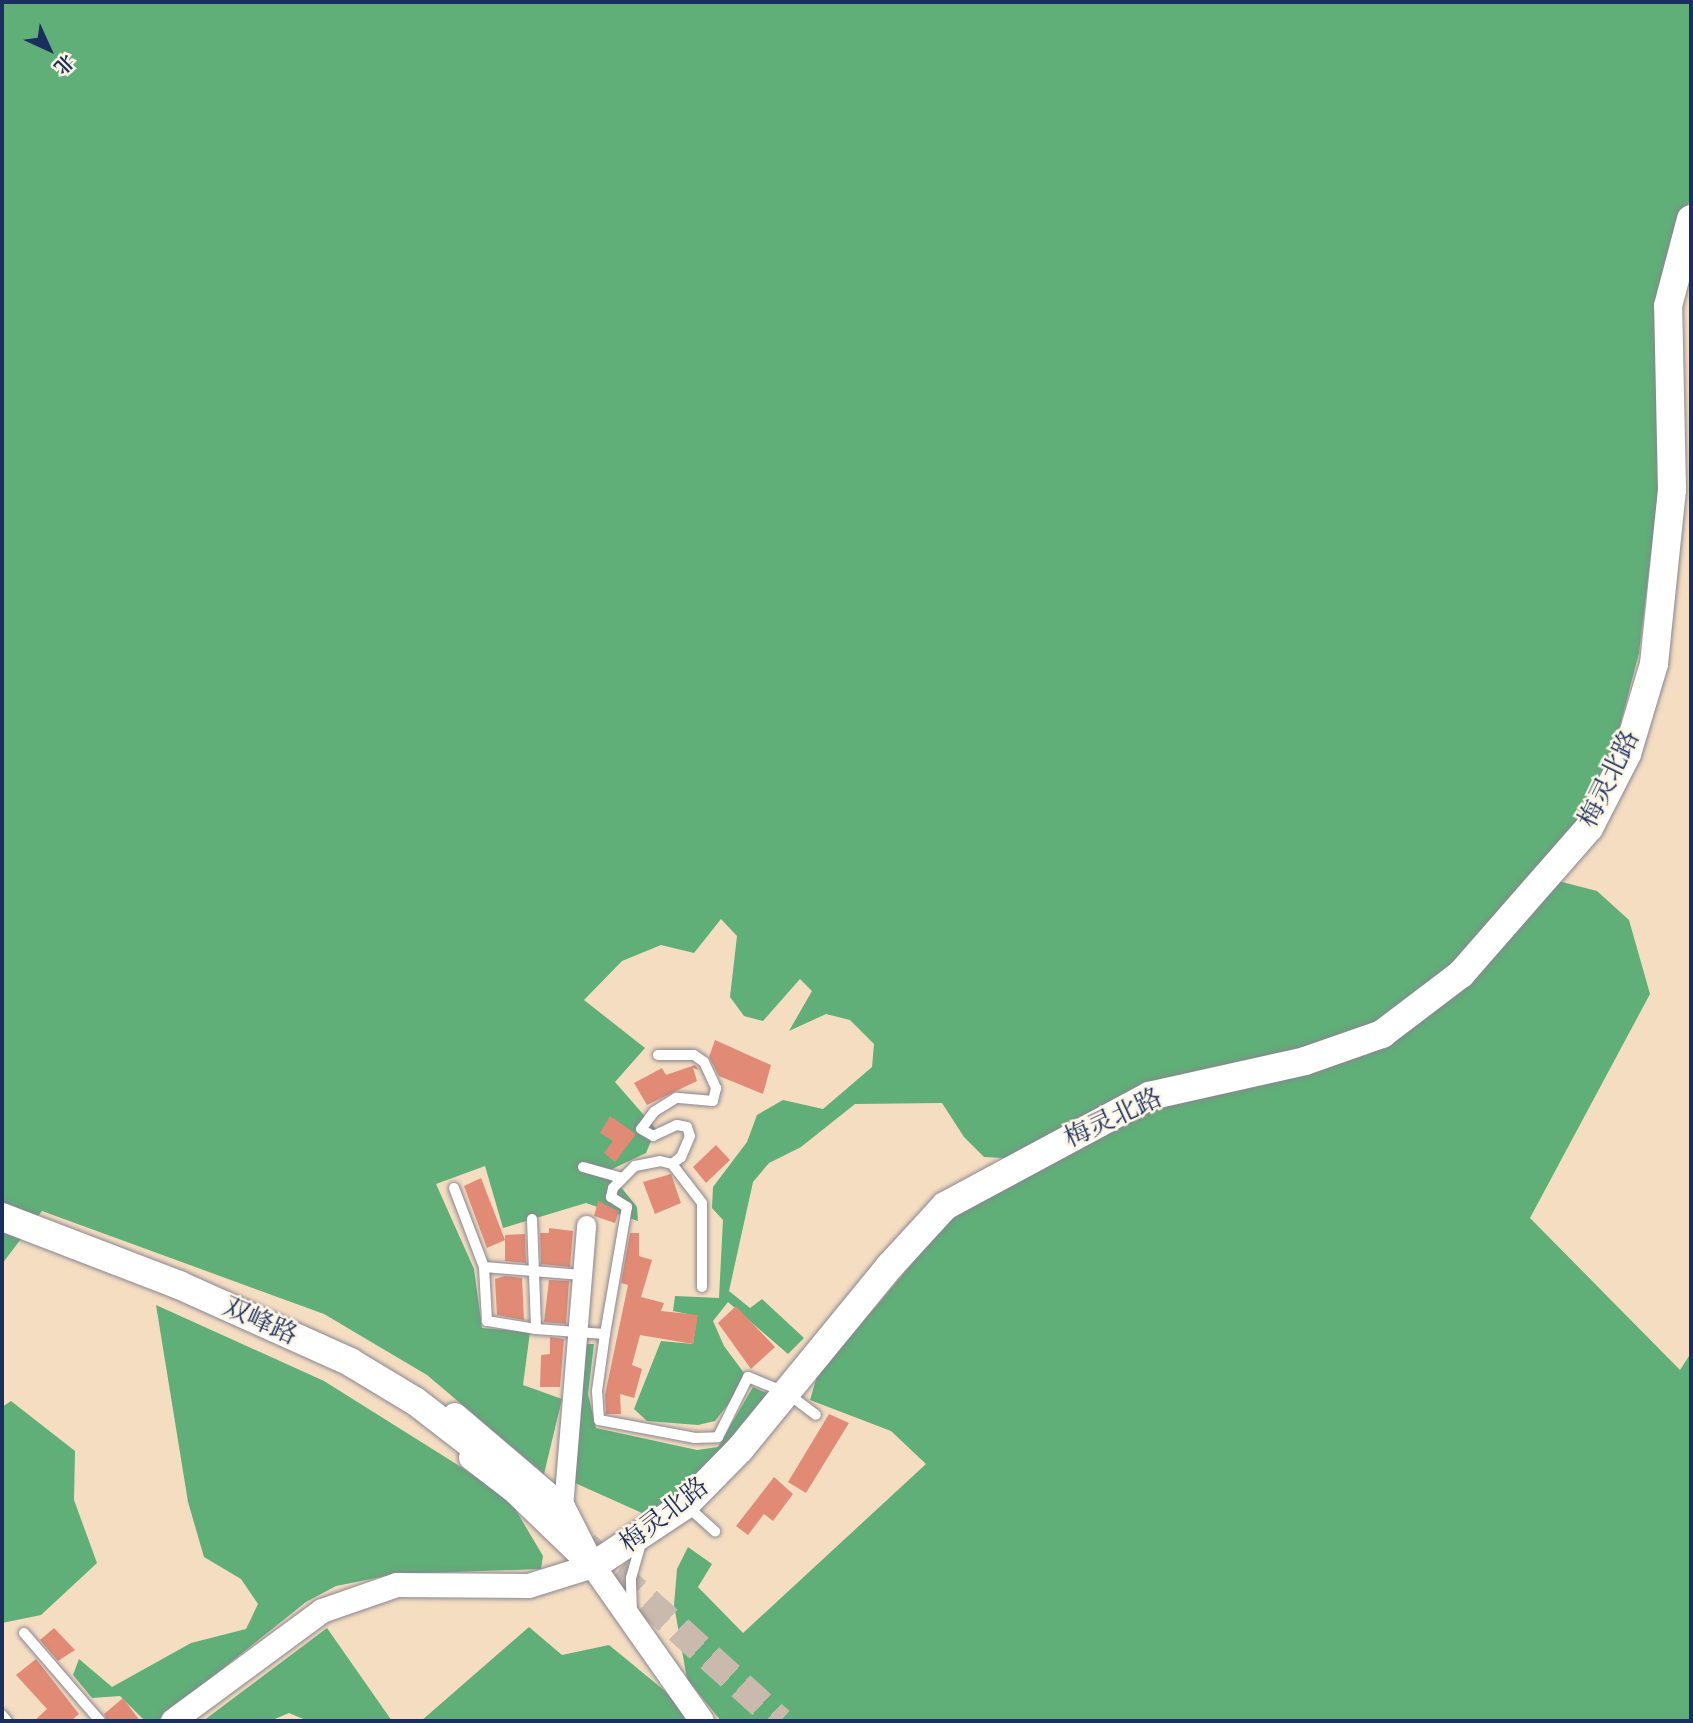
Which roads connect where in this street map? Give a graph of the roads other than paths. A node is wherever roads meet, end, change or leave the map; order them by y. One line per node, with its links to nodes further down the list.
1 (1691, 219): 18 (main road, 梅灵北路)
2 (658, 1055): 3 (lane)
3 (672, 1164): 5 (lane); 13 (lane)
4 (583, 1167): 5 (lane)
5 (622, 1178): 17 (lane)
6 (454, 1188): 10 (lane)
7 (2, 1217): 14 (main road, 双峰路)
8 (532, 1219): 11 (lane)
9 (586, 1225): 12 (street)
10 (484, 1267): 11 (lane); 15 (lane)
11 (531, 1269): 12 (lane); 15 (lane)
12 (583, 1275): 16 (street)
13 (702, 1287)
14 (270, 1326): 20 (main road, 双峰路); 22 (street); 25 (street)
15 (536, 1329): 16 (lane)
16 (579, 1331): 17 (lane); 22 (street)
17 (605, 1334): 18 (lane)
18 (787, 1393): 19 (lane); 21 (main road, 梅灵北路)
19 (816, 1415)
20 (498, 1465)
21 (685, 1505): 23 (main road, 梅灵北路); 24 (lane)
22 (563, 1507): 25 (street)
23 (656, 1525): 25 (main road, 梅灵北路); 27 (lane)
24 (715, 1531)
25 (593, 1566): 27 (street); 31 (street, 梅灵北路)
26 (24, 1633): 30 (lane)
27 (648, 1646): 32 (street)
28 (2, 1715): 29 (lane)
29 (8, 1721)
30 (100, 1721)
31 (173, 1721)
32 (702, 1721)

